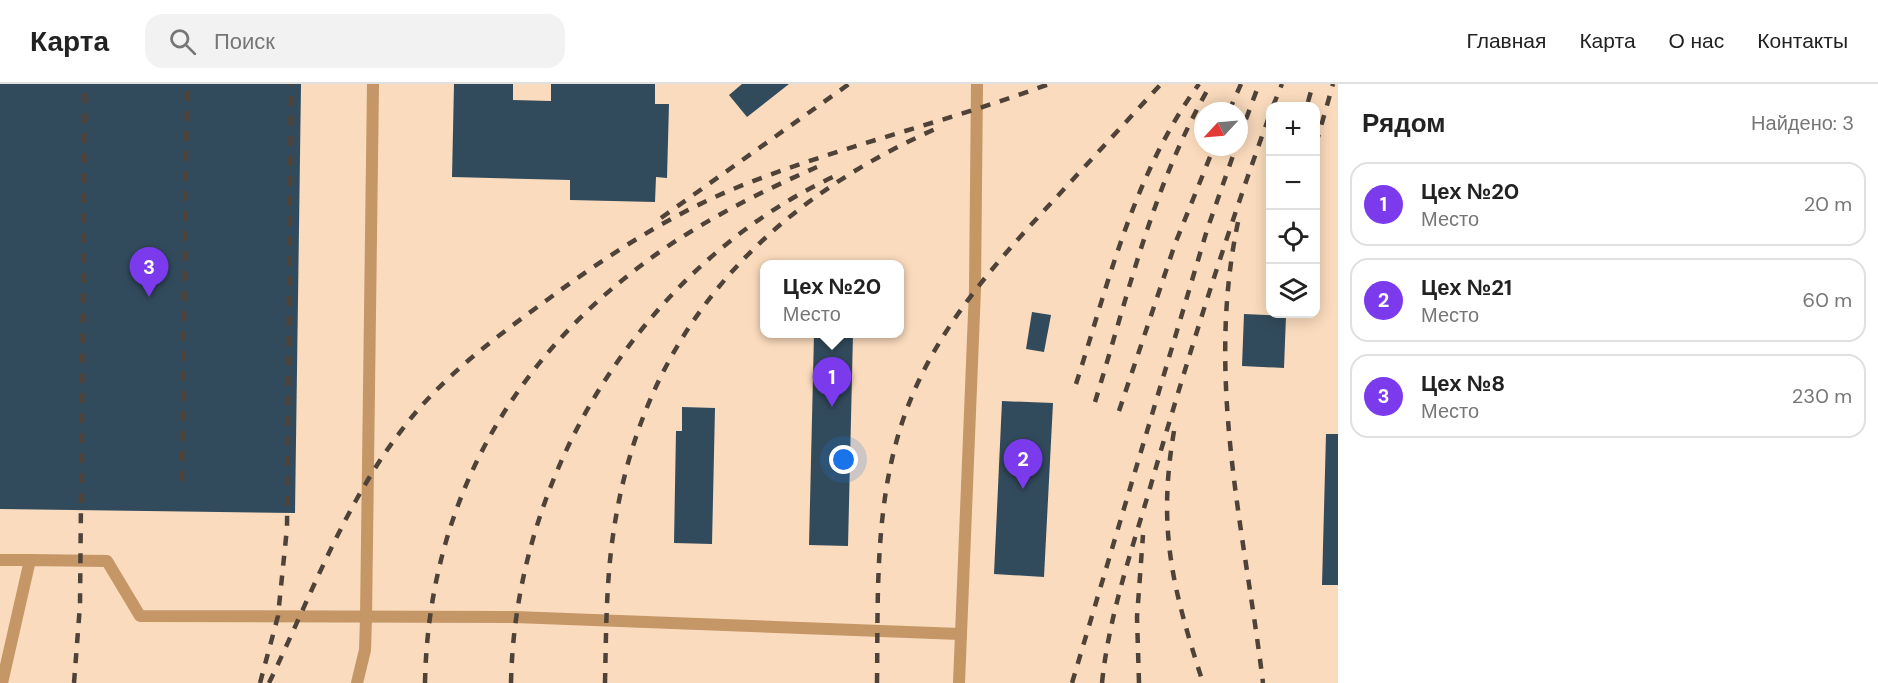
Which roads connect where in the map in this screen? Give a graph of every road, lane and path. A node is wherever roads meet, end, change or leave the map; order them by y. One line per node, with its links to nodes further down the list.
1 (373, 84): 5 (lane)
2 (977, 84): 6 (lane)
3 (0, 560): 4 (lane)
4 (30, 560): 5 (lane); 7 (lane)
5 (366, 618): 6 (lane); 8 (lane)
6 (960, 634): 9 (lane)
7 (2, 683)
8 (357, 683)
9 (959, 683)

